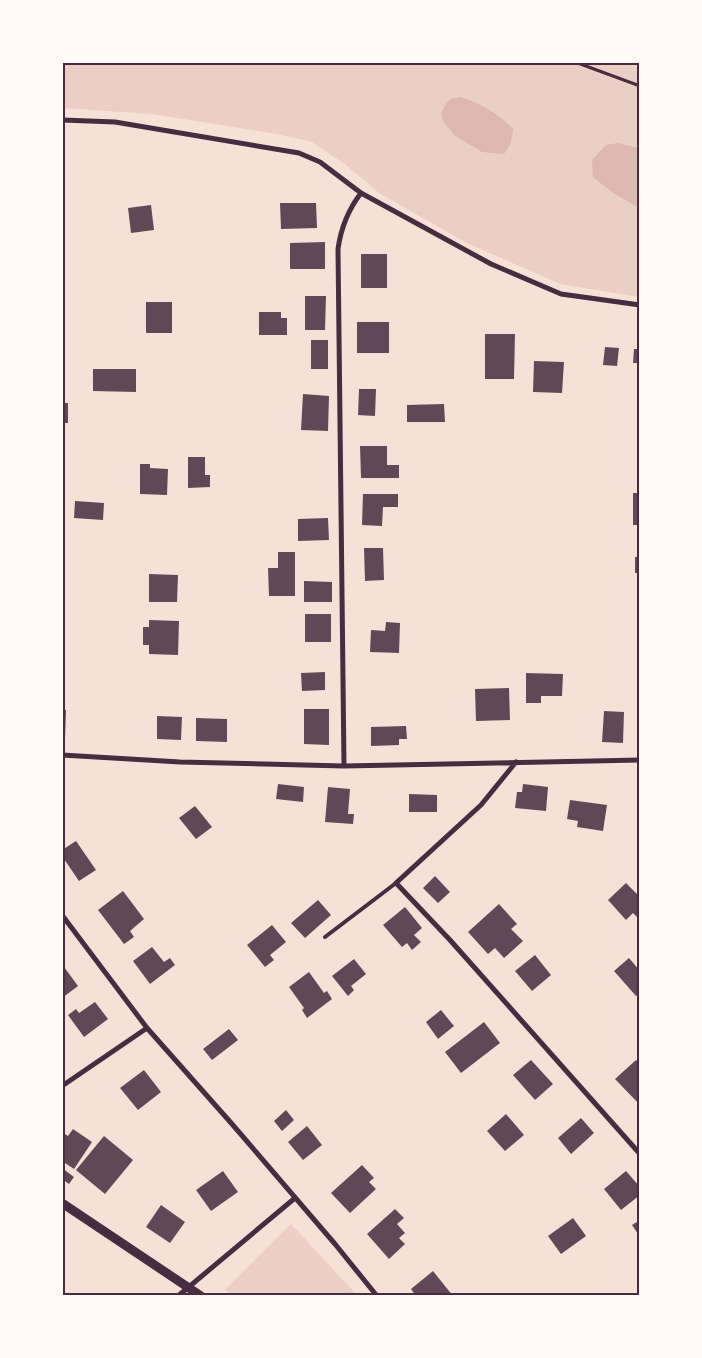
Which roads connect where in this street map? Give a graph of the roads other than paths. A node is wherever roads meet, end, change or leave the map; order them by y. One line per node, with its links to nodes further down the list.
1 (62, 120): 2 (street)
2 (361, 192): 3 (street); 7 (street)
3 (640, 305)
4 (62, 755): 7 (street)
5 (640, 760): 6 (street)
6 (516, 762): 7 (street); 8 (street)
7 (344, 766)
8 (396, 883): 10 (lane); 13 (street)
9 (62, 915): 11 (street)
10 (325, 937)
11 (148, 1028): 12 (street); 14 (street)
12 (62, 1086)
13 (640, 1154)
14 (295, 1198): 16 (street); 19 (street)
15 (62, 1204): 16 (street)
16 (188, 1287): 17 (street); 18 (street)
17 (178, 1296)
18 (201, 1296)
19 (377, 1296)

